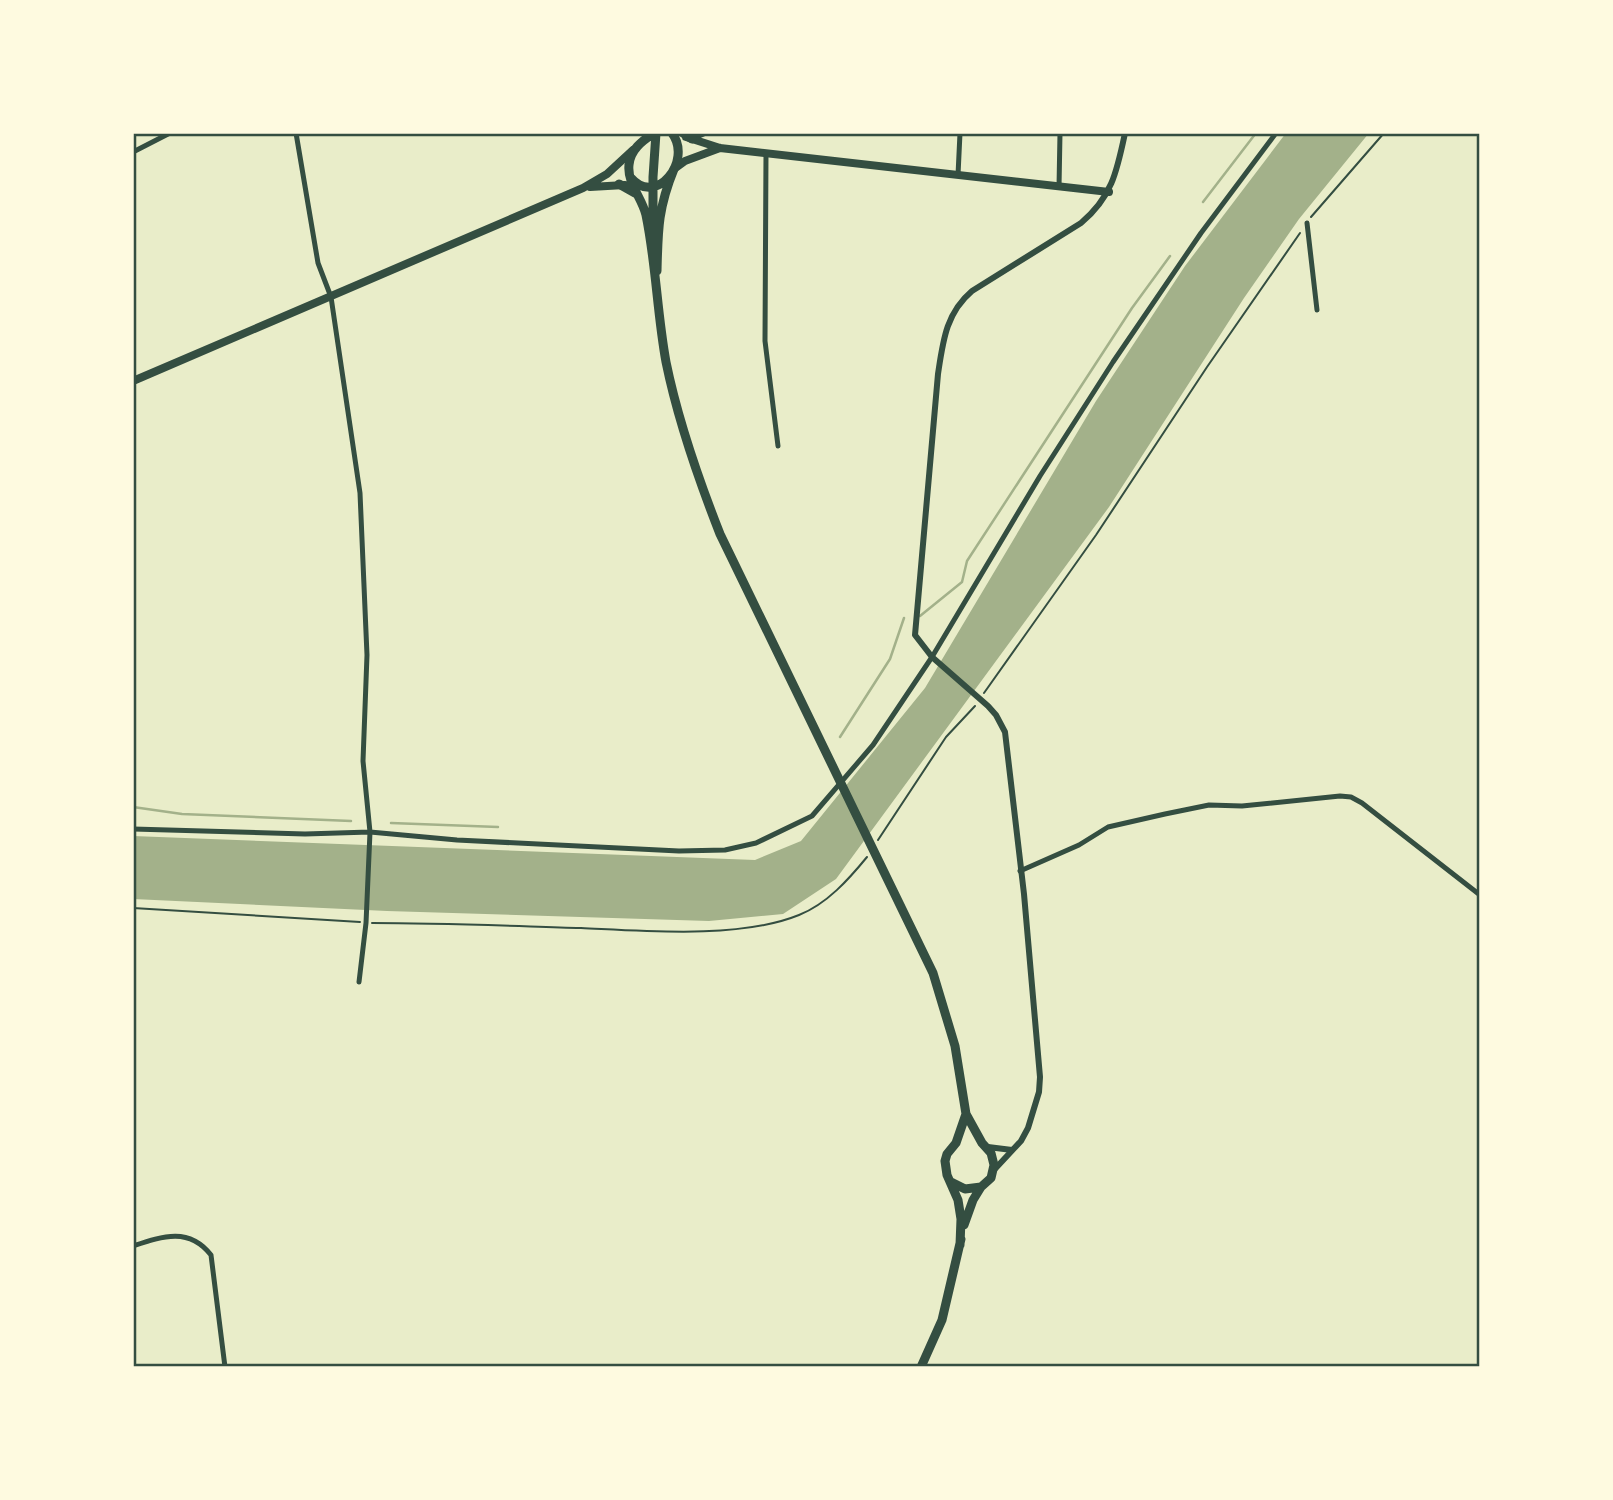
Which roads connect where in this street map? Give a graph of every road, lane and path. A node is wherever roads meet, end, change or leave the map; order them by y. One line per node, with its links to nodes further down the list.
1 (170, 133): 14 (street)
2 (296, 133): 25 (street)
3 (642, 133): 13 (highway)
4 (655, 133): 13 (highway); 19 (highway)
5 (706, 133): 11 (street)
6 (960, 133): 17 (street)
7 (1060, 133): 20 (street)
8 (1125, 133): 23 (street)
9 (1276, 133): 30 (street)
10 (1384, 133): 24 (path)
11 (679, 134): 12 (main road); 16 (highway)
12 (720, 148): 15 (main road); 16 (main road)
13 (634, 149): 21 (main road); 22 (highway)
14 (133, 152)
15 (766, 153): 17 (main road); 29 (street)
16 (674, 169): 19 (highway); 26 (highway)
17 (958, 175): 20 (main road)
18 (619, 184): 21 (main road); 22 (highway)
19 (653, 187): 22 (highway); 26 (highway)
20 (1059, 187): 23 (main road)
21 (583, 188): 25 (main road)
22 (638, 190): 26 (highway)
23 (1109, 192): 30 (street)
24 (1307, 223): 27 (street); 31 (path)
25 (331, 297): 28 (main road); 33 (street)
26 (657, 304): 41 (highway)
27 (1317, 310)
28 (133, 381)
29 (778, 446)
30 (932, 657): 31 (street); 33 (street)
31 (980, 700): 34 (path); 36 (street)
32 (133, 829): 33 (street)
33 (370, 832): 39 (street)
34 (874, 847)
35 (866, 858): 39 (path)
36 (1020, 871): 37 (street); 44 (street)
37 (1480, 895)
38 (133, 908): 39 (path)
39 (366, 923): 40 (street)
40 (359, 982)
41 (966, 1114): 42 (highway); 43 (highway)
42 (956, 1143): 43 (highway); 46 (highway)
43 (985, 1145): 44 (street); 45 (highway)
44 (1014, 1149): 45 (street)
45 (993, 1171): 47 (highway)
46 (951, 1182): 47 (highway); 48 (highway)
47 (981, 1187): 48 (highway)
48 (960, 1245): 50 (highway)
49 (133, 1246): 51 (street)
50 (922, 1366)
51 (225, 1367)

